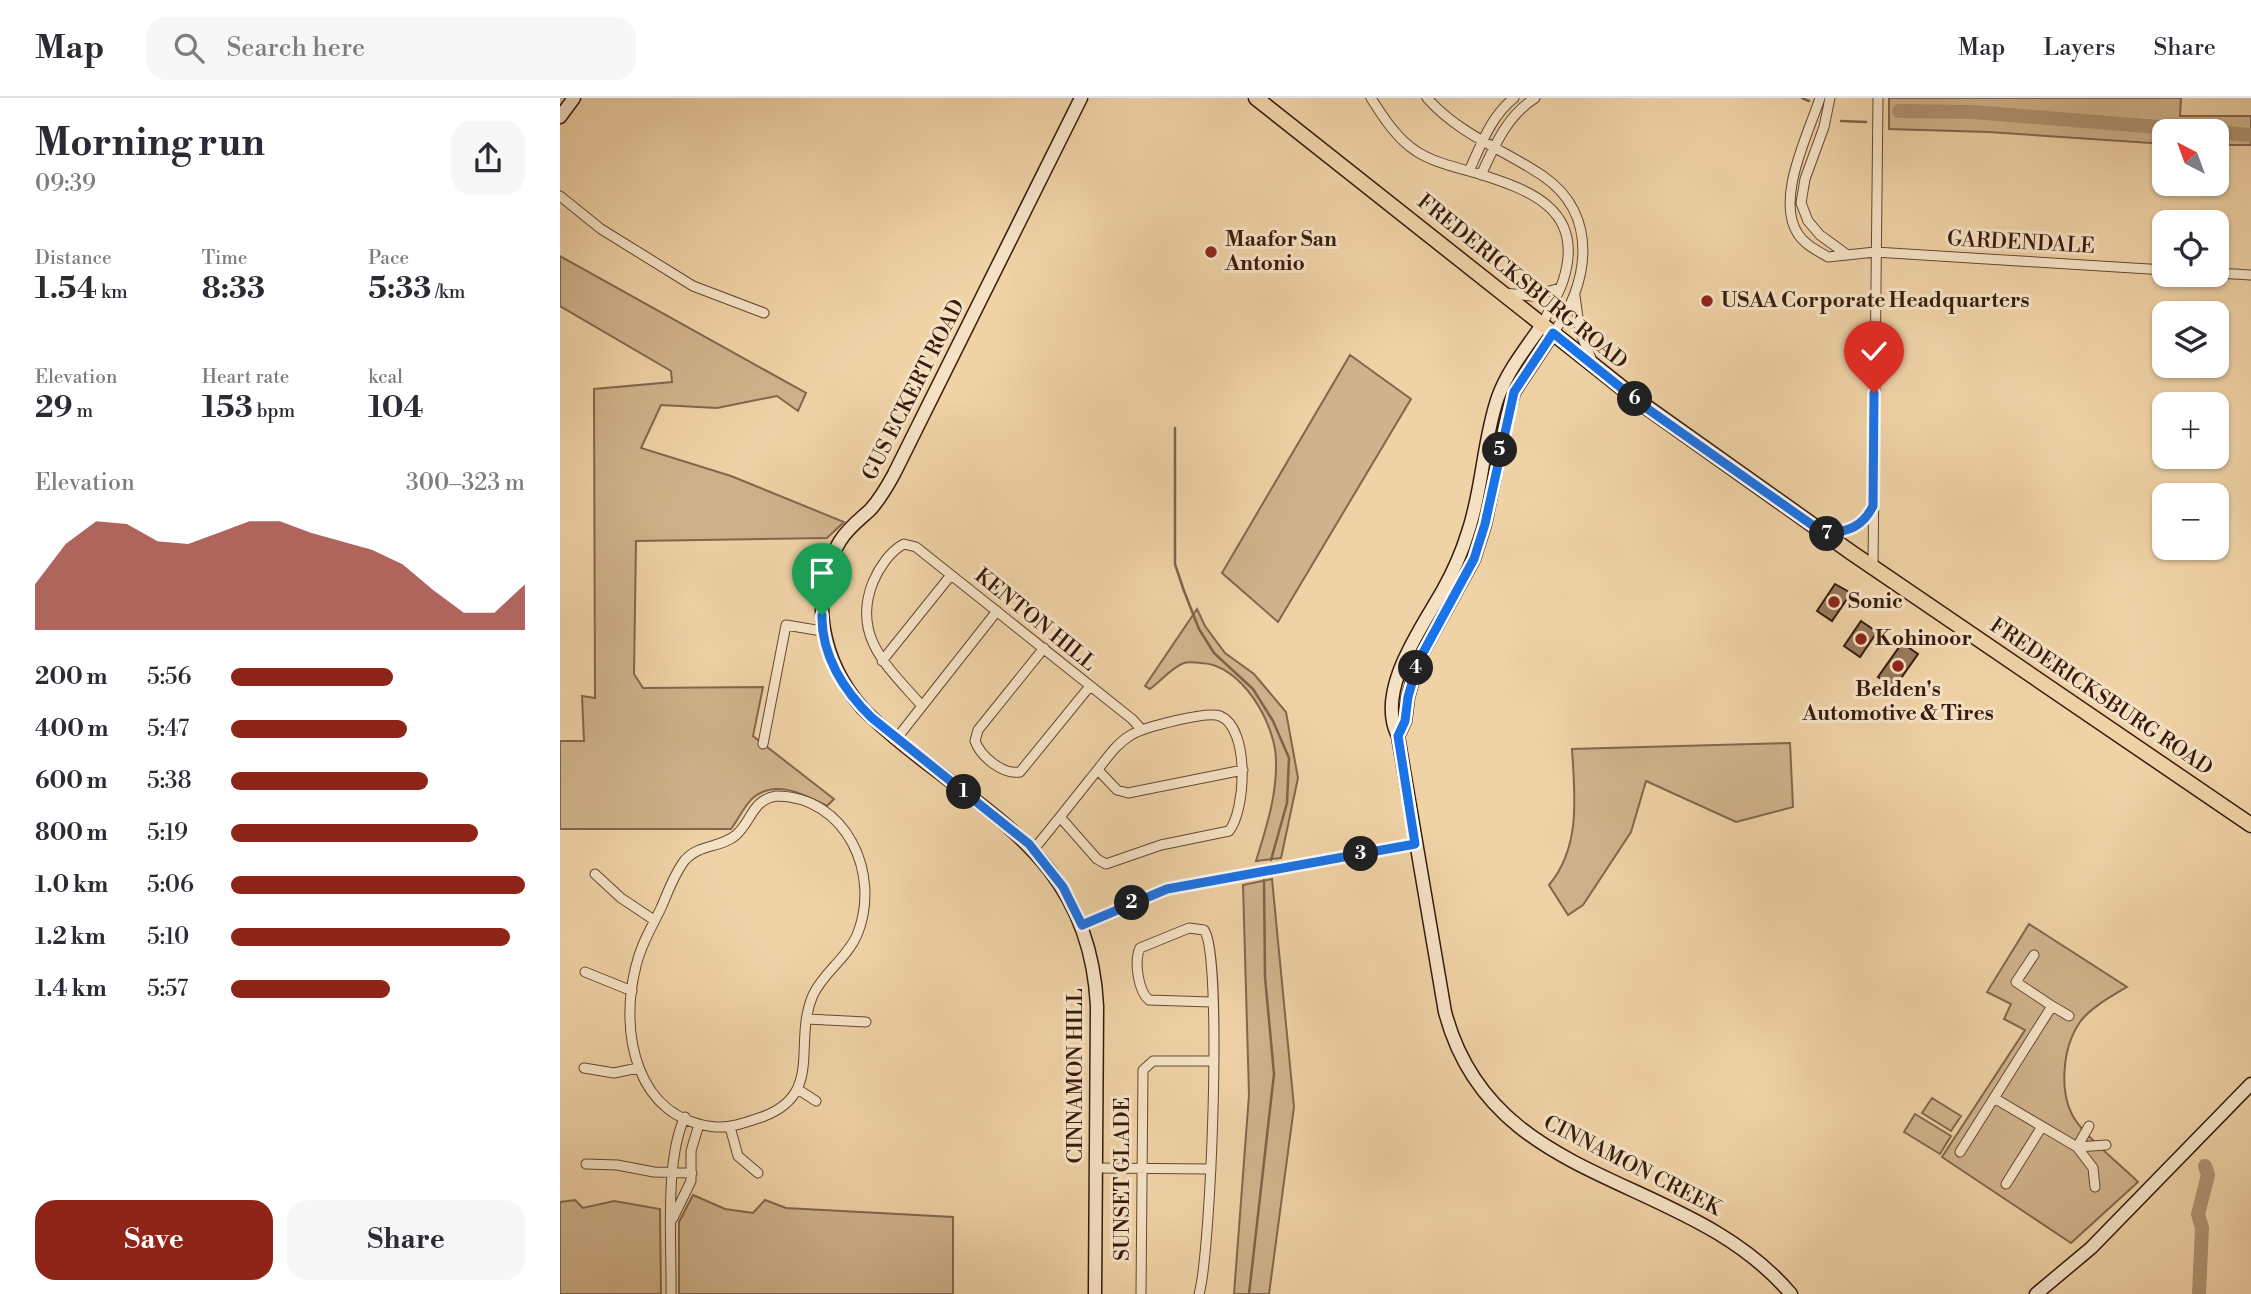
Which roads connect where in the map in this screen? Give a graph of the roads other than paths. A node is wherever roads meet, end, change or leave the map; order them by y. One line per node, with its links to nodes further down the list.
1 (574, 98): 11 (street)
2 (1082, 98): 35 (street, GUS ECKERT ROAD)
3 (1256, 98): 23 (main road, FREDERICKSBURG ROAD)
4 (1371, 98): 14 (street)
5 (1427, 98): 12 (street)
6 (1514, 98): 12 (street)
7 (1535, 98): 13 (street)
8 (1820, 98): 18 (street, GARDENDALE)
9 (1830, 98): 18 (street)
10 (1878, 98): 17 (street)
11 (560, 117)
12 (1482, 142): 13 (street); 14 (street)
13 (1493, 148): 15 (street); 24 (street)
14 (1469, 171): 15 (street)
15 (1481, 175): 22 (street)
16 (560, 197): 25 (street)
17 (1875, 253): 18 (street, GARDENDALE); 19 (street, GARDENDALE); 30 (street)
18 (1846, 254)
19 (2152, 269)
20 (2229, 274): 21 (street)
21 (2251, 275)
22 (1560, 288): 23 (street); 26 (street)
23 (1503, 293): 26 (main road, FREDERICKSBURG ROAD)
24 (1575, 294): 26 (street); 27 (street)
25 (764, 313)
26 (1548, 329): 27 (main road, FREDERICKSBURG ROAD); 28 (street, CINNAMON CREEK); 29 (street, CINNAMON CREEK)
27 (1593, 365): 31 (main road, FREDERICKSBURG ROAD)
28 (1490, 427): 29 (street); 39 (street, CINNAMON CREEK)
29 (1504, 430): 40 (street, CINNAMON CREEK)
30 (1873, 506): 31 (street); 32 (street)
31 (1825, 534): 32 (main road, FREDERICKSBURG ROAD)
32 (1873, 567): 49 (main road, FREDERICKSBURG ROAD)
33 (951, 575): 34 (street, KENTON HILL); 37 (street); 37 (street, KENTON HILL)
34 (997, 611): 36 (street, KENTON HILL); 41 (street)
35 (822, 631): 44 (street, CINNAMON HILL); 45 (street)
36 (1044, 648): 38 (street, KENTON HILL); 38 (street)
37 (882, 661): 41 (street)
38 (1090, 686): 42 (street, KENTON HILL)
39 (1394, 694): 40 (street); 43 (street, CINNAMON CREEK)
40 (1408, 697): 43 (street, CINNAMON CREEK)
41 (922, 706): 44 (street)
42 (1141, 729): 46 (street); 47 (street)
43 (1398, 736): 50 (street, CINNAMON CREEK)
44 (897, 738): 51 (street, CINNAMON HILL)
45 (763, 744)
46 (1098, 770): 47 (street); 48 (street)
47 (1243, 770): 48 (street)
48 (1060, 817): 51 (street)
49 (2251, 825)
50 (1415, 844): 54 (street); 92 (street, CINNAMON CREEK)
51 (1034, 849): 54 (street, CINNAMON HILL)
52 (595, 874): 53 (street)
53 (654, 920): 57 (street); 61 (street)
54 (1082, 925): 79 (street, CINNAMON HILL)
55 (2034, 955): 59 (street)
56 (585, 972): 57 (street)
57 (632, 991): 65 (street)
58 (1212, 1002): 58 (street); 63 (street)
59 (2052, 1006): 60 (street); 68 (street)
60 (2069, 1016)
61 (807, 1019): 62 (street); 67 (street)
62 (866, 1021)
63 (1213, 1061): 80 (street, SUNSET GLADE); 81 (street)
64 (584, 1068): 65 (street)
65 (638, 1068): 70 (street)
66 (2251, 1084): 93 (street)
67 (799, 1090): 69 (street); 73 (street)
68 (1994, 1098): 74 (street); 77 (street)
69 (816, 1101)
70 (685, 1117): 71 (street); 82 (street)
71 (699, 1124): 73 (street); 83 (street)
72 (2089, 1126): 76 (street)
73 (730, 1127): 84 (street)
74 (2041, 1128): 76 (street); 85 (street)
75 (2106, 1145): 76 (street)
76 (2077, 1147): 86 (street)
77 (1960, 1153)
78 (586, 1164): 82 (street)
79 (1096, 1168): 80 (street); 89 (street, CINNAMON HILL)
80 (1140, 1169): 81 (street); 90 (street, SUNSET GLADE)
81 (1210, 1169): 91 (street)
82 (674, 1171): 83 (street); 87 (street)
83 (692, 1173): 87 (street)
84 (758, 1173)
85 (2006, 1184)
86 (2095, 1187)
87 (672, 1219): 88 (street)
88 (671, 1294)
89 (1095, 1294)
90 (1141, 1294)
91 (1199, 1294)
92 (1791, 1294)
93 (2036, 1294)

